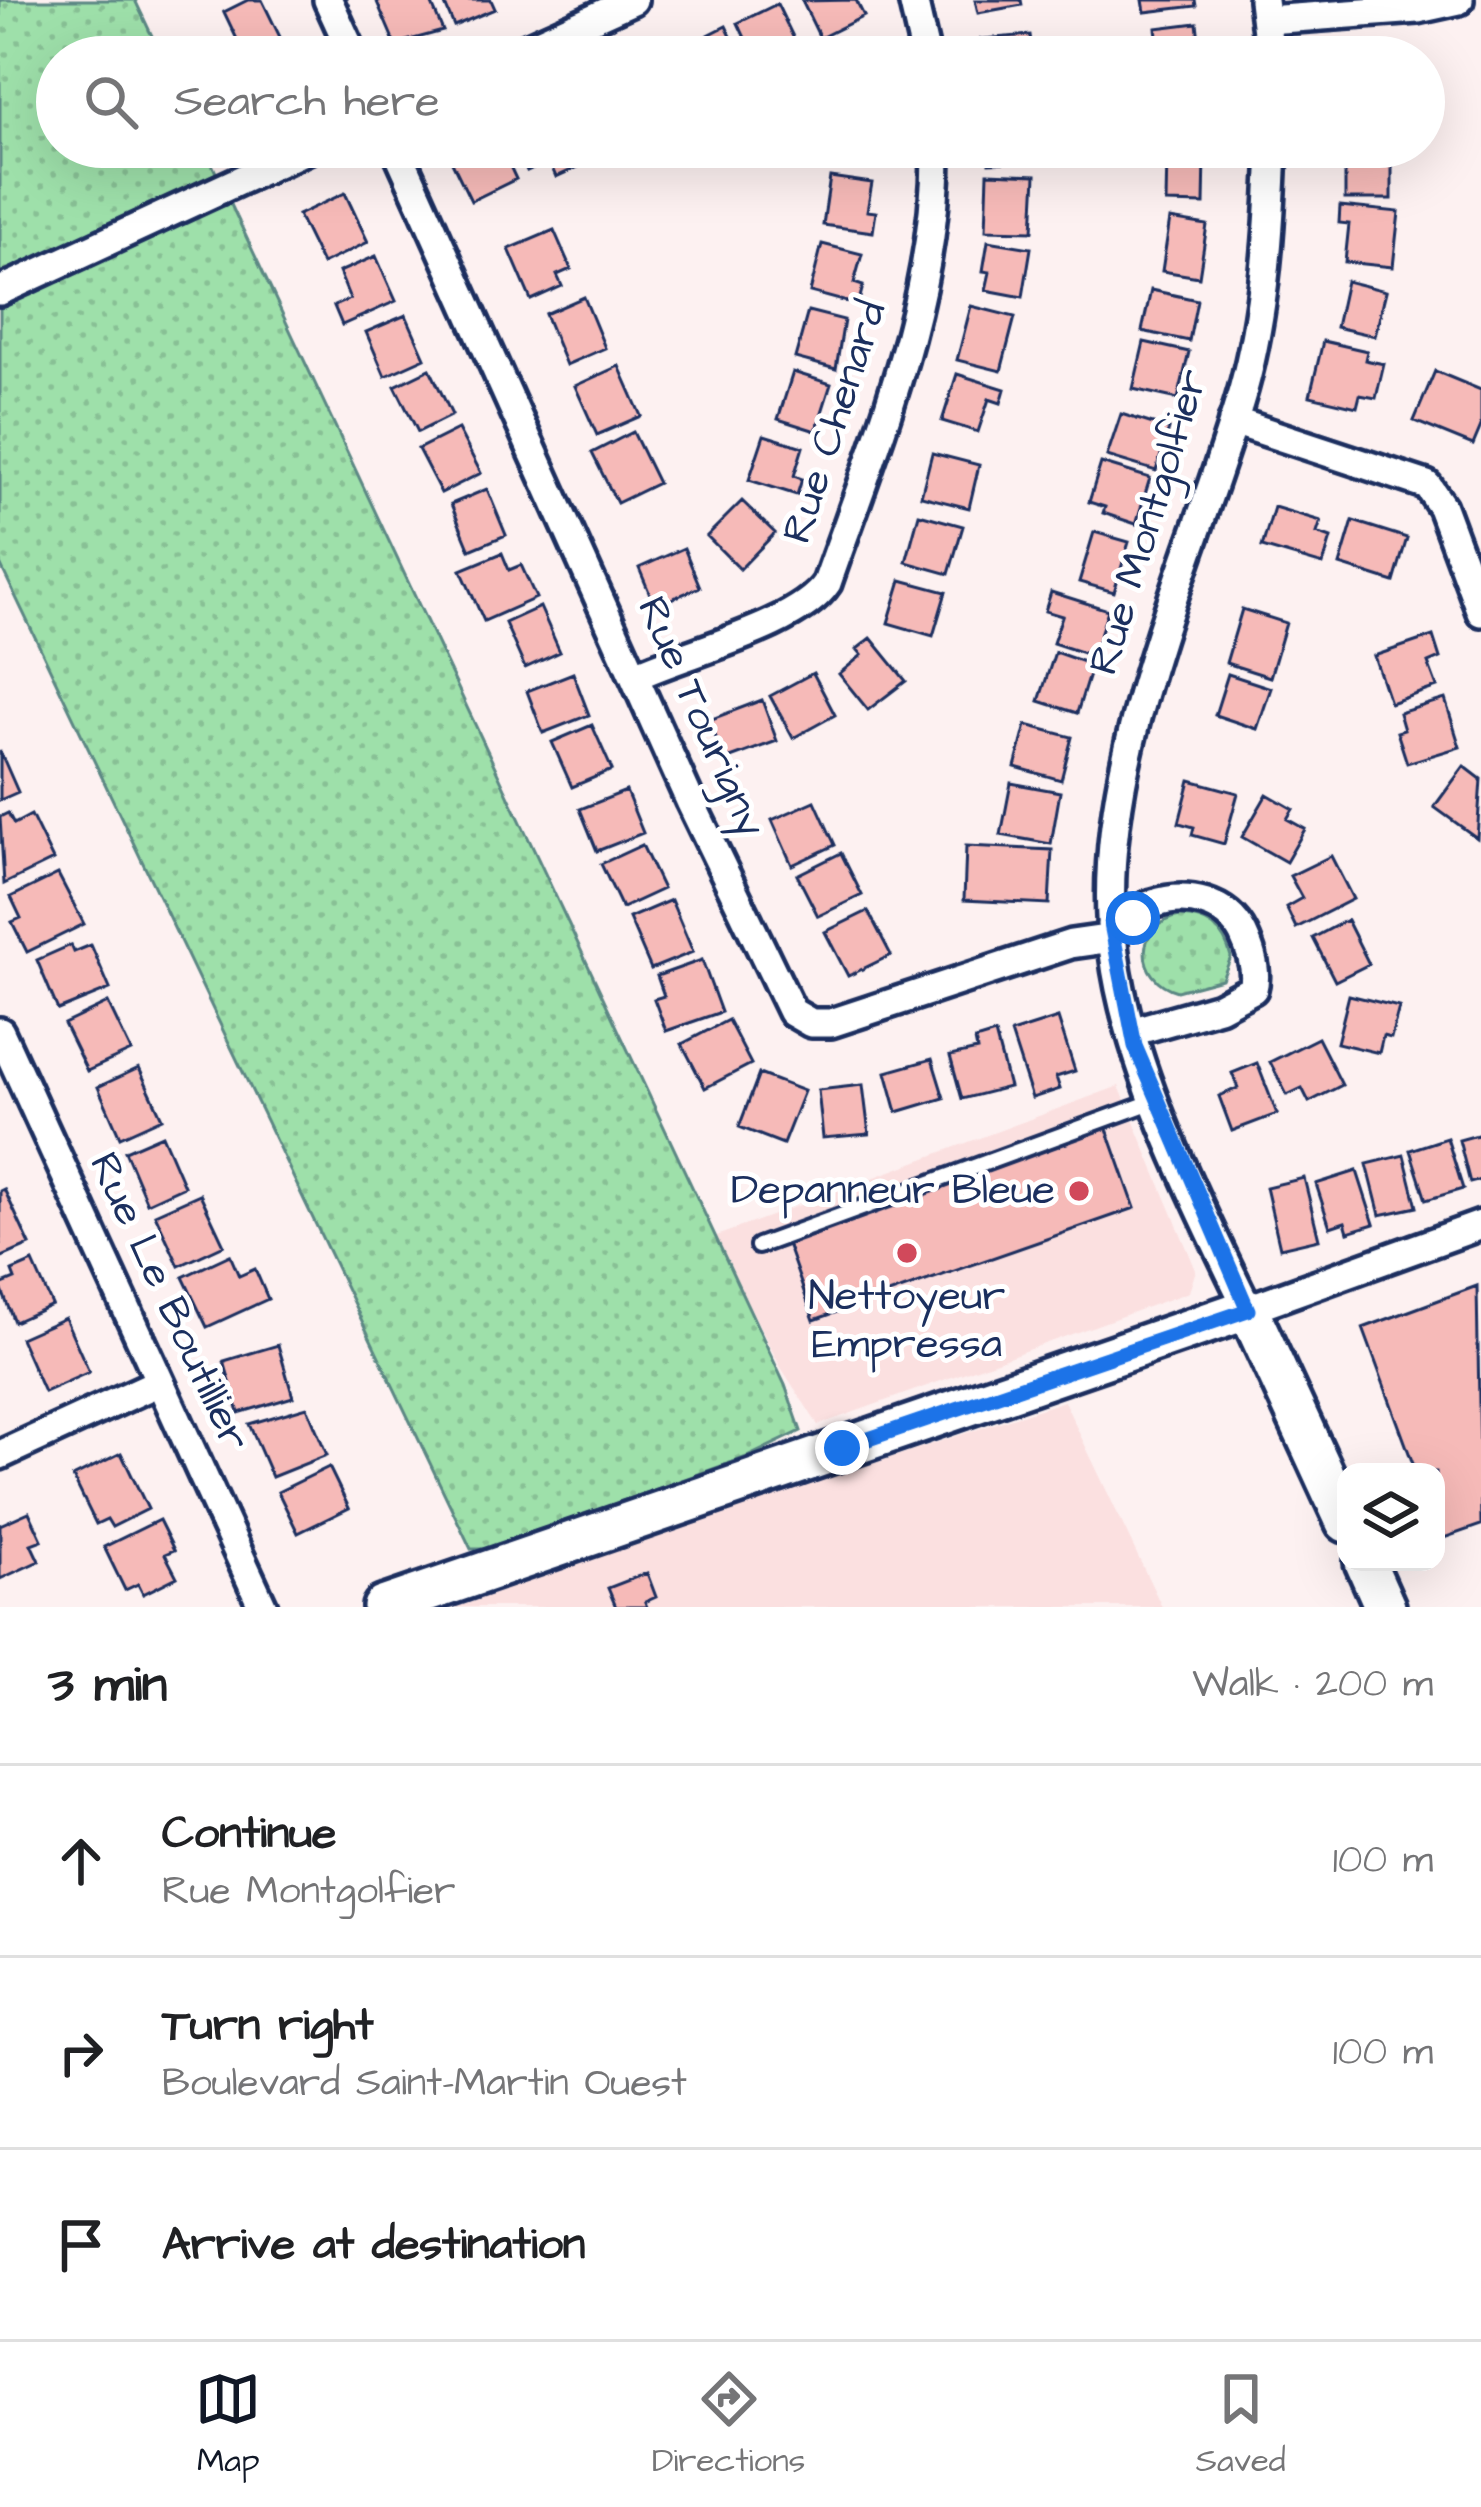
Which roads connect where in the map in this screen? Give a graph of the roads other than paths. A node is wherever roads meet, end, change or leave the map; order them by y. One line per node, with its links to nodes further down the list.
1 (328, 0): 6 (street)
2 (633, 0): 7 (street)
3 (913, 0): 8 (street)
4 (1459, 0): 5 (street)
5 (1265, 10)
6 (344, 36)
7 (553, 36)
8 (921, 36)
9 (266, 168): 13 (street)
10 (406, 168): 16 (street, Rue Tourigny)
11 (935, 168): 16 (street, Rue Chenard)
12 (1271, 168): 14 (street, Rue Montgolfier)
13 (0, 291)
14 (1233, 421): 15 (street); 17 (street, Rue Montgolfier)
15 (1481, 612)
16 (638, 675): 17 (street, Rue Tourigny)
17 (1112, 931): 18 (street, Rue Montgolfier); 18 (street)
18 (1131, 1031): 20 (street, Rue Montgolfier)
19 (0, 1032): 24 (street, Rue Le Boutillier)
20 (1156, 1100): 22 (lane); 23 (street, Rue Montgolfier)
21 (1481, 1226): 23 (street)
22 (758, 1246)
23 (1248, 1310): 26 (main road, Rue Montgolfier); 29 (main road)
24 (159, 1382): 25 (street); 28 (street, Rue Le Boutillier)
25 (0, 1455)
26 (1337, 1503)
27 (1369, 1571): 30 (main road)
28 (262, 1607)
29 (382, 1607)
30 (1385, 1607)

